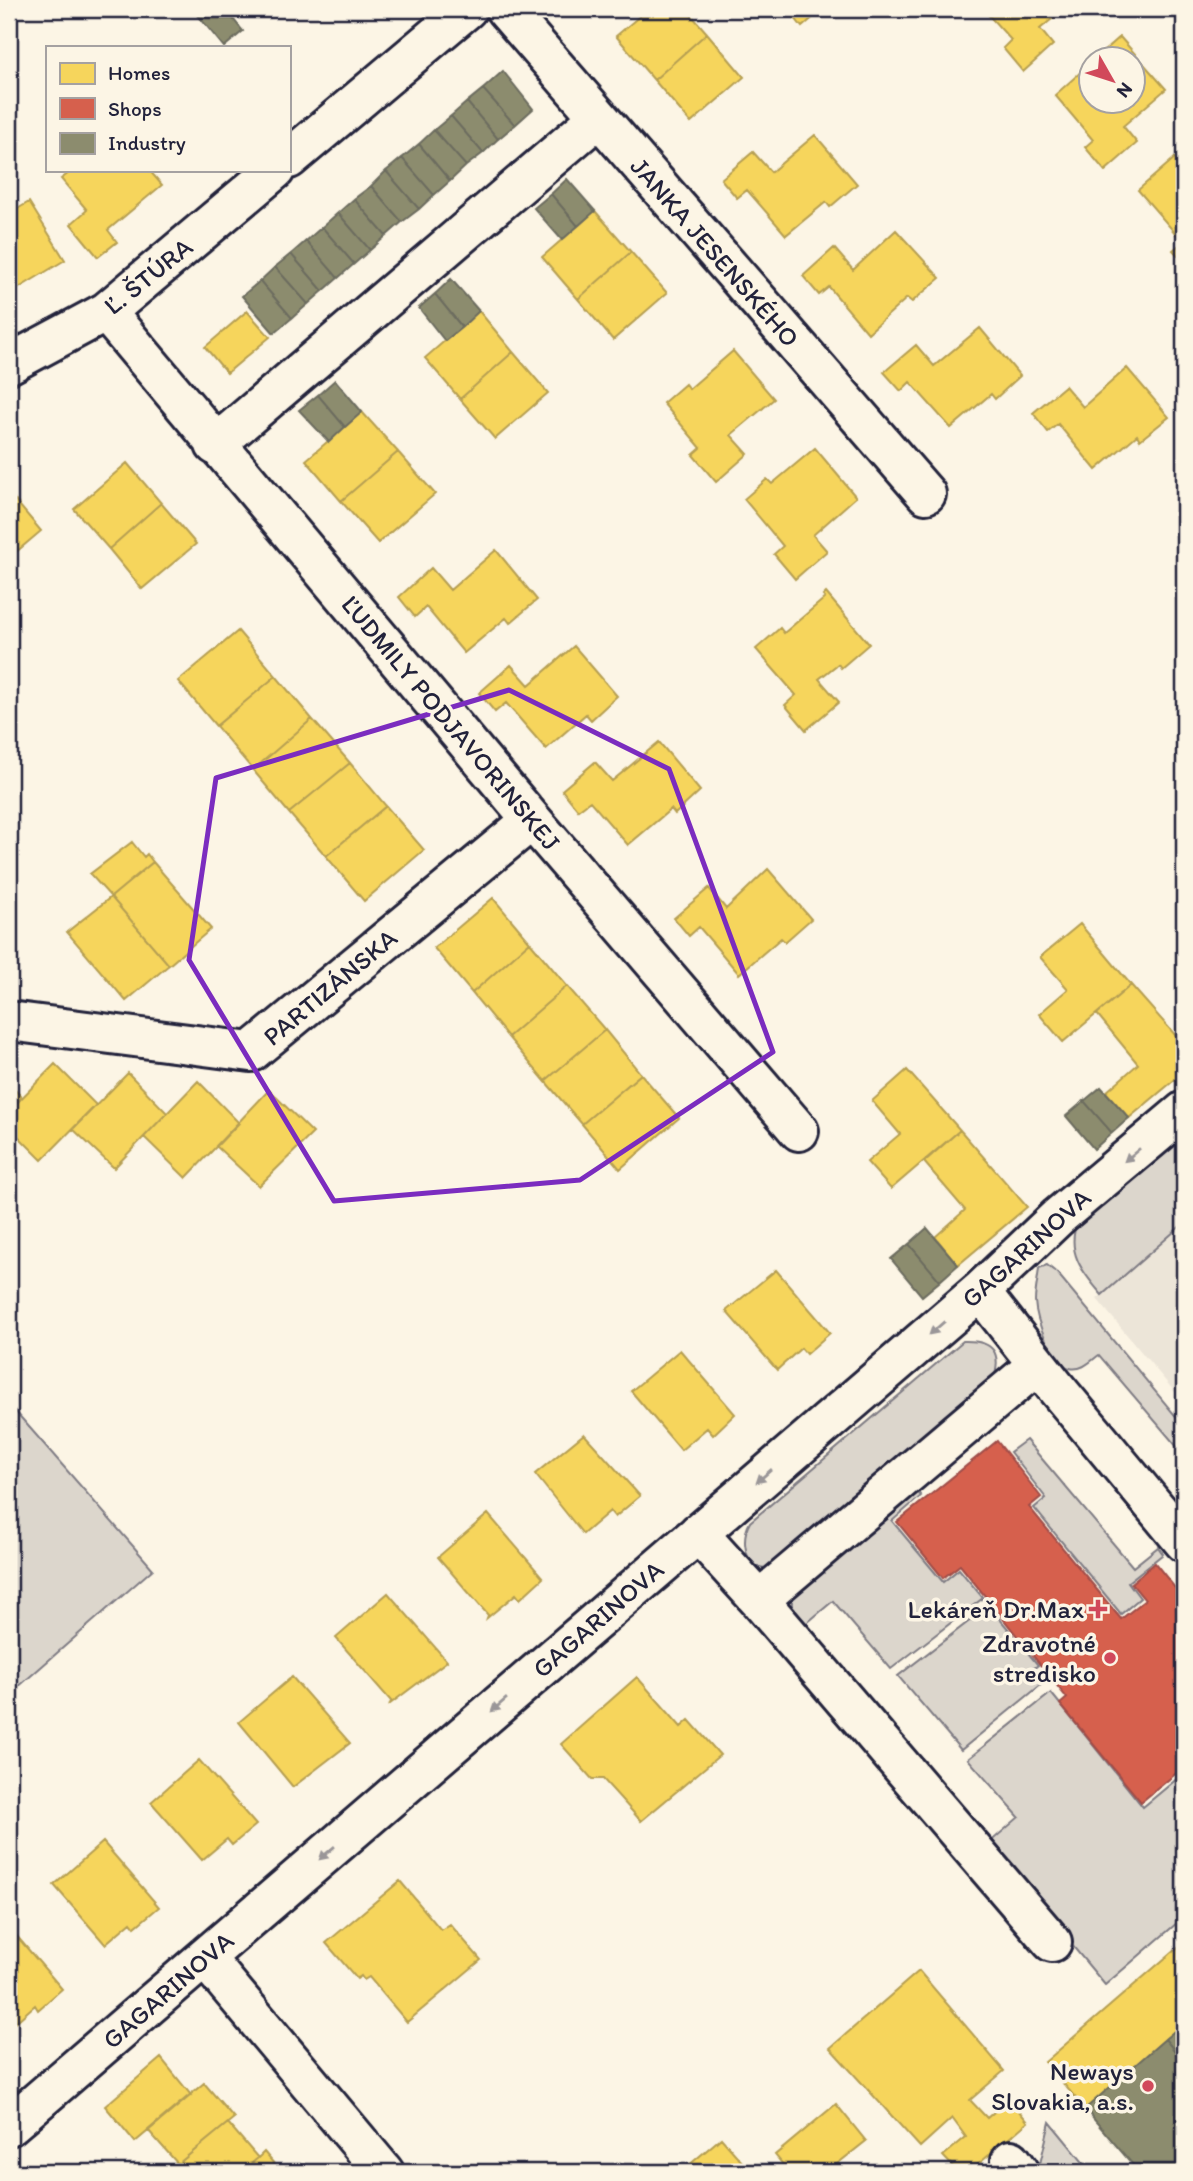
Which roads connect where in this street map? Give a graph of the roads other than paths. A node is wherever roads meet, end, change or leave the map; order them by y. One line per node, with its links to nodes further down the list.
1 (467, 9): 4 (street)
2 (505, 9): 3 (street, JANKA JESENSKÉHO)
3 (598, 118): 8 (street); 9 (street, JANKA JESENSKÉHO)
4 (290, 158)
5 (273, 172): 6 (street, Ľ. ŠTÚRA)
6 (106, 312): 7 (street, Ľ. ŠTÚRA); 8 (street, ĽUDMILY PODJAVORINSKEJ)
7 (9, 364)
8 (215, 445): 10 (street, ĽUDMILY PODJAVORINSKEJ)
9 (926, 494)
10 (532, 820): 11 (street, PARTIZÁNSKA); 13 (street, ĽUDMILY PODJAVORINSKEJ)
11 (9, 1021)
12 (1184, 1111): 14 (street, GAGARINOVA, one-way to 14)
13 (799, 1131)
14 (980, 1291): 15 (street); 16 (street, GAGARINOVA, one-way to 16)
15 (1037, 1365): 17 (street); 18 (street)
16 (698, 1533): 18 (street); 20 (street, GAGARINOVA, one-way to 20)
17 (1184, 1542)
18 (759, 1600): 19 (street)
19 (1052, 1942)
20 (205, 1958): 21 (street, GAGARINOVA); 22 (street)
21 (9, 2126)
22 (383, 2172)

